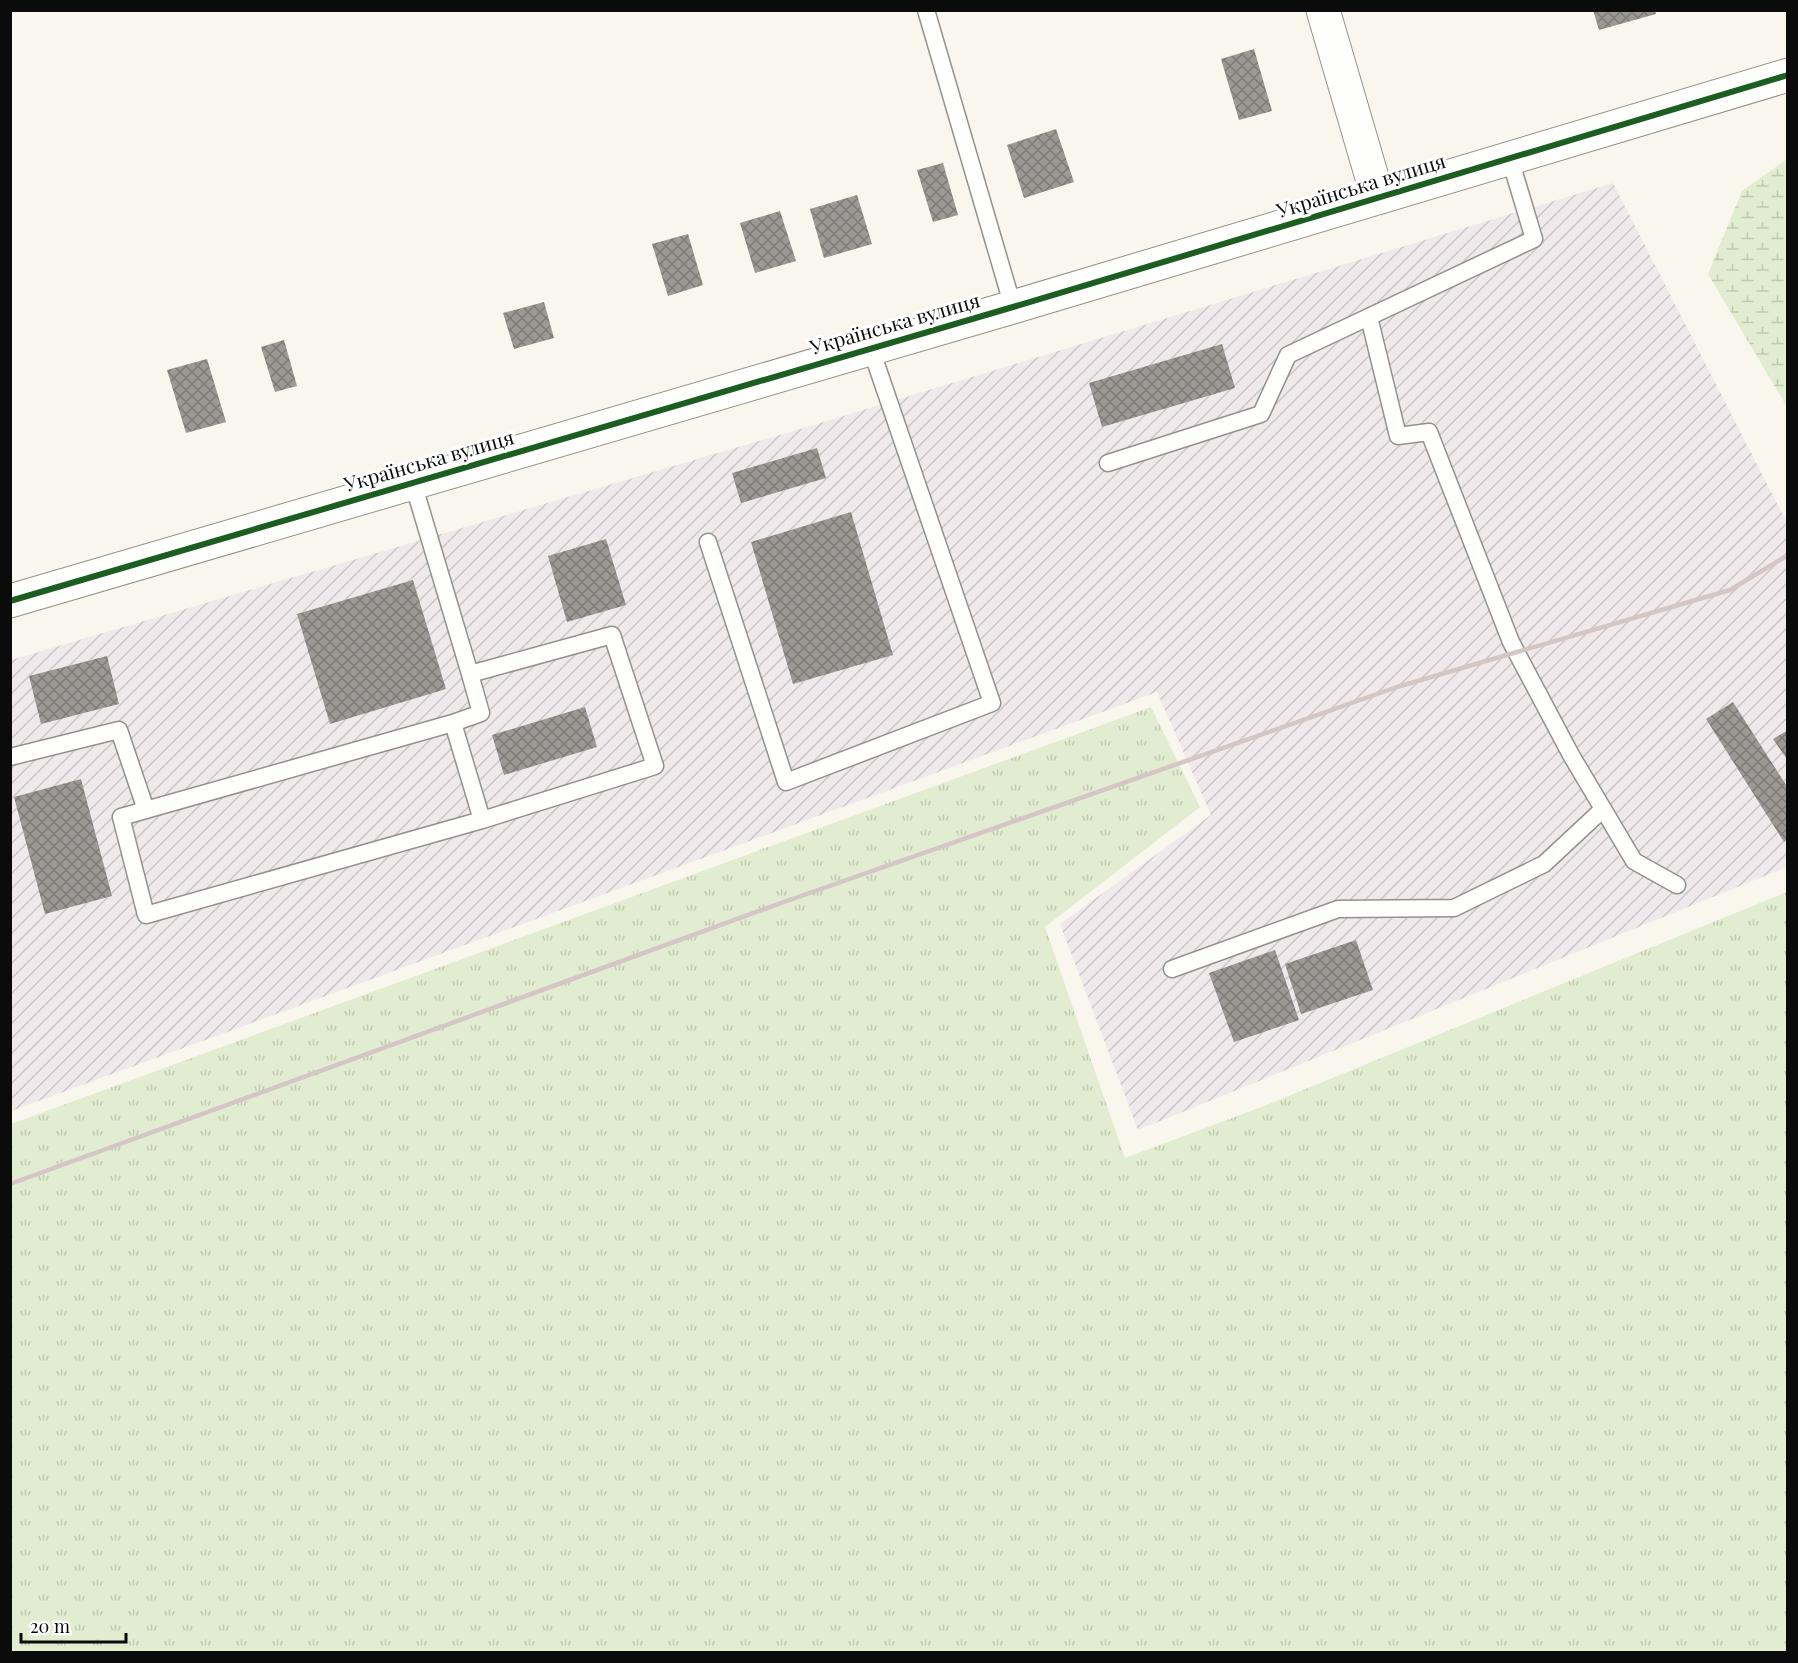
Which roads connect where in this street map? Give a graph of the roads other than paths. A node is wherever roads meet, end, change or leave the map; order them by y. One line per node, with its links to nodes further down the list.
1 (926, 10): 6 (lane)
2 (1323, 10): 5 (street)
3 (1788, 75): 4 (street, Українська вулиця)
4 (1510, 159): 5 (street, Українська вулиця); 7 (lane)
5 (1378, 198): 6 (street, Українська вулиця)
6 (1013, 307): 8 (street, Українська вулиця)
7 (1369, 317): 9 (lane); 16 (lane)
8 (871, 349): 10 (street, Українська вулиця); 11 (lane)
9 (1108, 463)
10 (413, 483): 12 (street, Українська вулиця); 13 (lane)
11 (708, 542)
12 (10, 602)
13 (470, 674): 14 (lane); 18 (lane)
14 (453, 723): 17 (lane); 18 (lane)
15 (10, 757): 17 (lane)
16 (1603, 809): 19 (lane); 20 (lane)
17 (146, 810): 18 (lane)
18 (482, 820)
19 (1677, 885)
20 (1172, 969)

